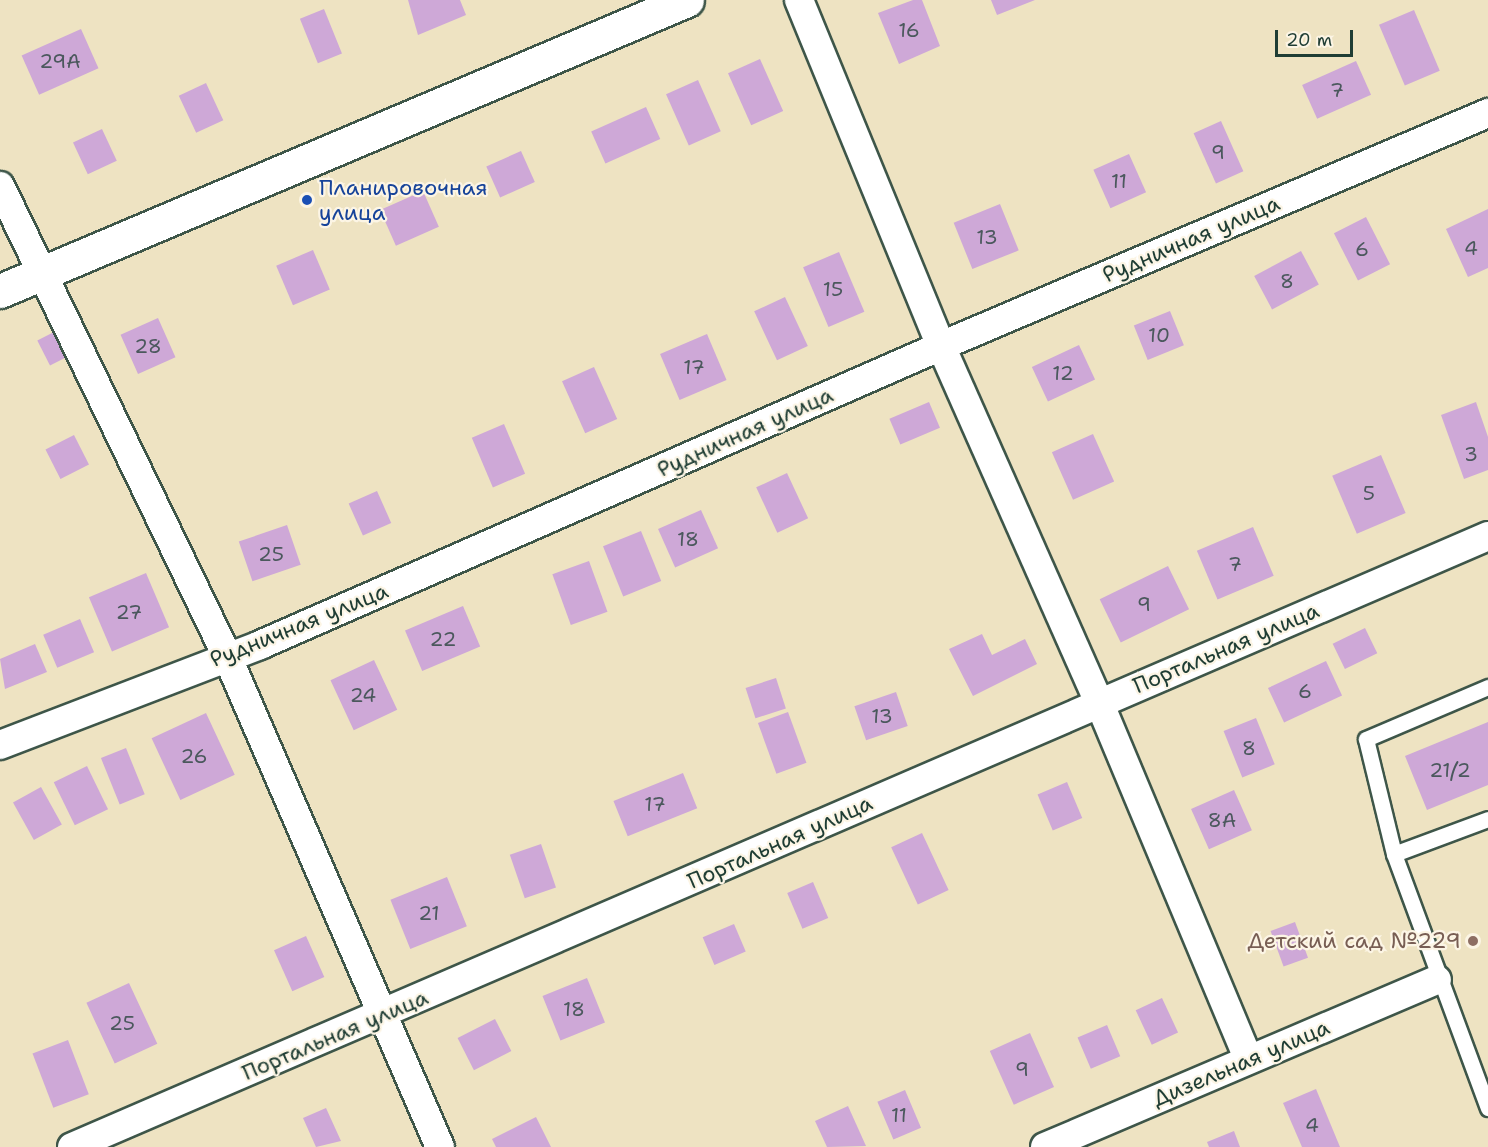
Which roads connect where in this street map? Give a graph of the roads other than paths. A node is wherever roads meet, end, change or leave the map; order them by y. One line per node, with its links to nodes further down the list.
1 (687, 0): 5 (main road)
2 (800, 0): 7 (street)
3 (1488, 113): 7 (street, Рудничная улица)
4 (0, 186): 5 (street)
5 (44, 273): 6 (main road); 9 (street)
6 (0, 291)
7 (941, 346): 9 (street, Рудничная улица); 11 (street)
8 (1488, 536): 11 (street, Портальная улица)
9 (227, 656): 12 (street, Рудничная улица); 16 (street)
10 (1488, 687): 14 (lane)
11 (1099, 702): 16 (street, Портальная улица); 17 (street)
12 (0, 745)
13 (1488, 819): 14 (lane)
14 (1394, 854): 15 (lane)
15 (1437, 980): 17 (street, Дизельная улица); 18 (lane)
16 (383, 1015): 19 (street, Портальная улица); 20 (street)
17 (1248, 1059): 21 (street, Дизельная улица)
18 (1488, 1108)
19 (72, 1147)
20 (440, 1147)
21 (1045, 1147)

